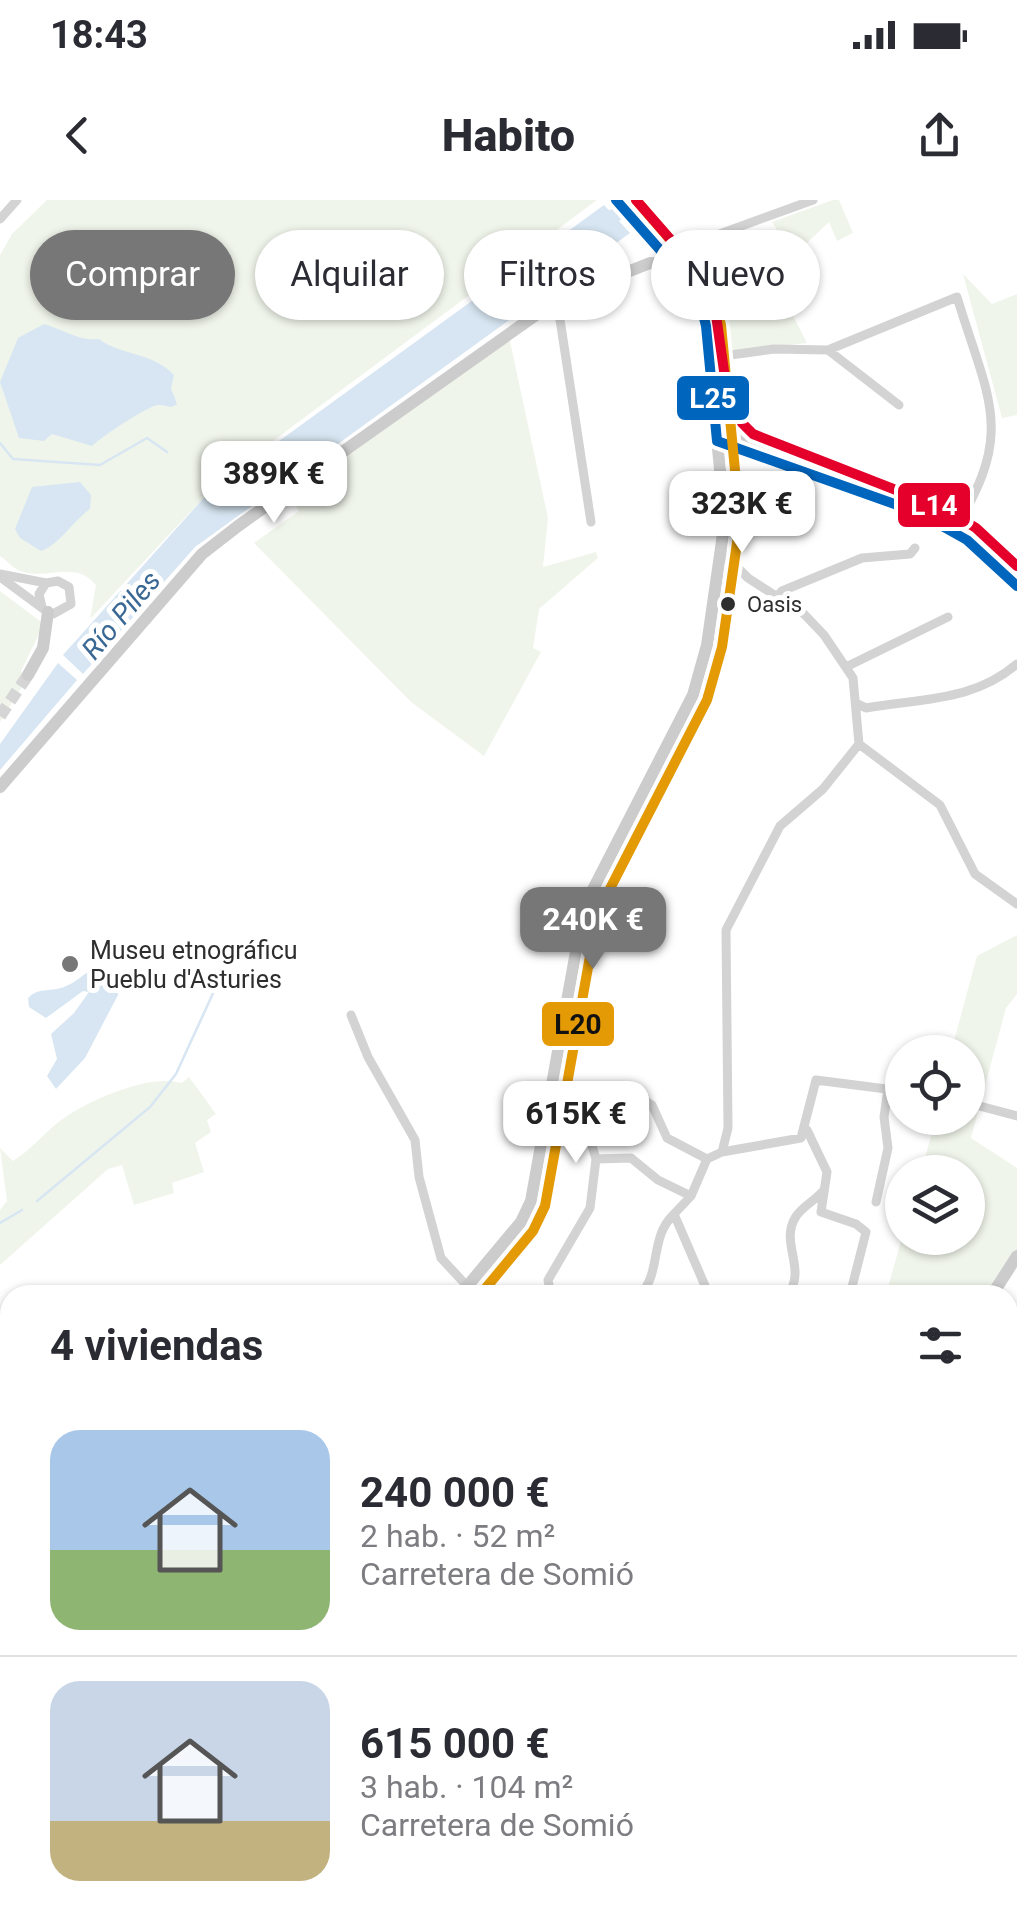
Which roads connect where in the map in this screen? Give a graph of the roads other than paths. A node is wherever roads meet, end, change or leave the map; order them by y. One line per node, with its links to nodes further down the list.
1 (17, 200): 4 (street)
2 (616, 200): 6 (street)
3 (813, 200): 5 (street)
4 (0, 219)
5 (732, 230)
6 (651, 236)
7 (651, 257): 8 (street)
8 (650, 263): 9 (street)
9 (631, 270)
10 (952, 284): 11 (street)
11 (957, 297): 17 (street); 25 (street)
12 (528, 320): 39 (street)
13 (559, 320): 24 (street)
14 (705, 320): 16 (street)
15 (707, 320): 16 (street)
16 (706, 326): 18 (street)
17 (828, 350): 18 (street); 20 (street)
18 (709, 358): 19 (street)
19 (712, 390): 21 (street); 22 (street)
20 (898, 405)
21 (717, 441): 22 (street); 23 (street)
22 (743, 450): 23 (street); 25 (street)
23 (722, 478): 27 (street)
24 (591, 522)
25 (952, 530): 30 (street)
26 (915, 548): 31 (street)
27 (722, 551): 31 (street); 45 (street)
28 (0, 576): 29 (street); 32 (street)
29 (46, 584): 32 (street); 32 (street)
30 (1017, 586)
31 (776, 598): 35 (street)
32 (45, 610): 36 (street)
33 (948, 617): 35 (street)
34 (1017, 664): 37 (street)
35 (846, 667): 37 (street)
36 (28, 675)
37 (858, 704): 38 (street)
38 (859, 744): 40 (street); 50 (street)
39 (0, 787)
40 (1017, 904)
41 (352, 1015): 61 (street)
42 (885, 1089): 47 (street)
43 (574, 1107): 45 (street); 52 (street); 53 (street)
44 (985, 1108): 46 (street)
45 (548, 1110): 62 (street)
46 (1017, 1116)
47 (807, 1130): 49 (street); 51 (street)
48 (887, 1135): 56 (street)
49 (795, 1143): 50 (street); 51 (street)
50 (722, 1152): 53 (street)
51 (820, 1154): 54 (street)
52 (596, 1159): 55 (street); 63 (street)
53 (707, 1160): 55 (street)
54 (825, 1188): 57 (street); 58 (street)
55 (691, 1196): 59 (street)
56 (876, 1202)
57 (804, 1208): 58 (street); 66 (street)
58 (821, 1212): 67 (street)
59 (674, 1214): 64 (street); 65 (street)
60 (1017, 1256): 68 (street)
61 (460, 1285)
62 (469, 1285)
63 (549, 1285)
64 (646, 1285)
65 (705, 1285)
66 (792, 1285)
67 (853, 1285)
68 (998, 1285)

